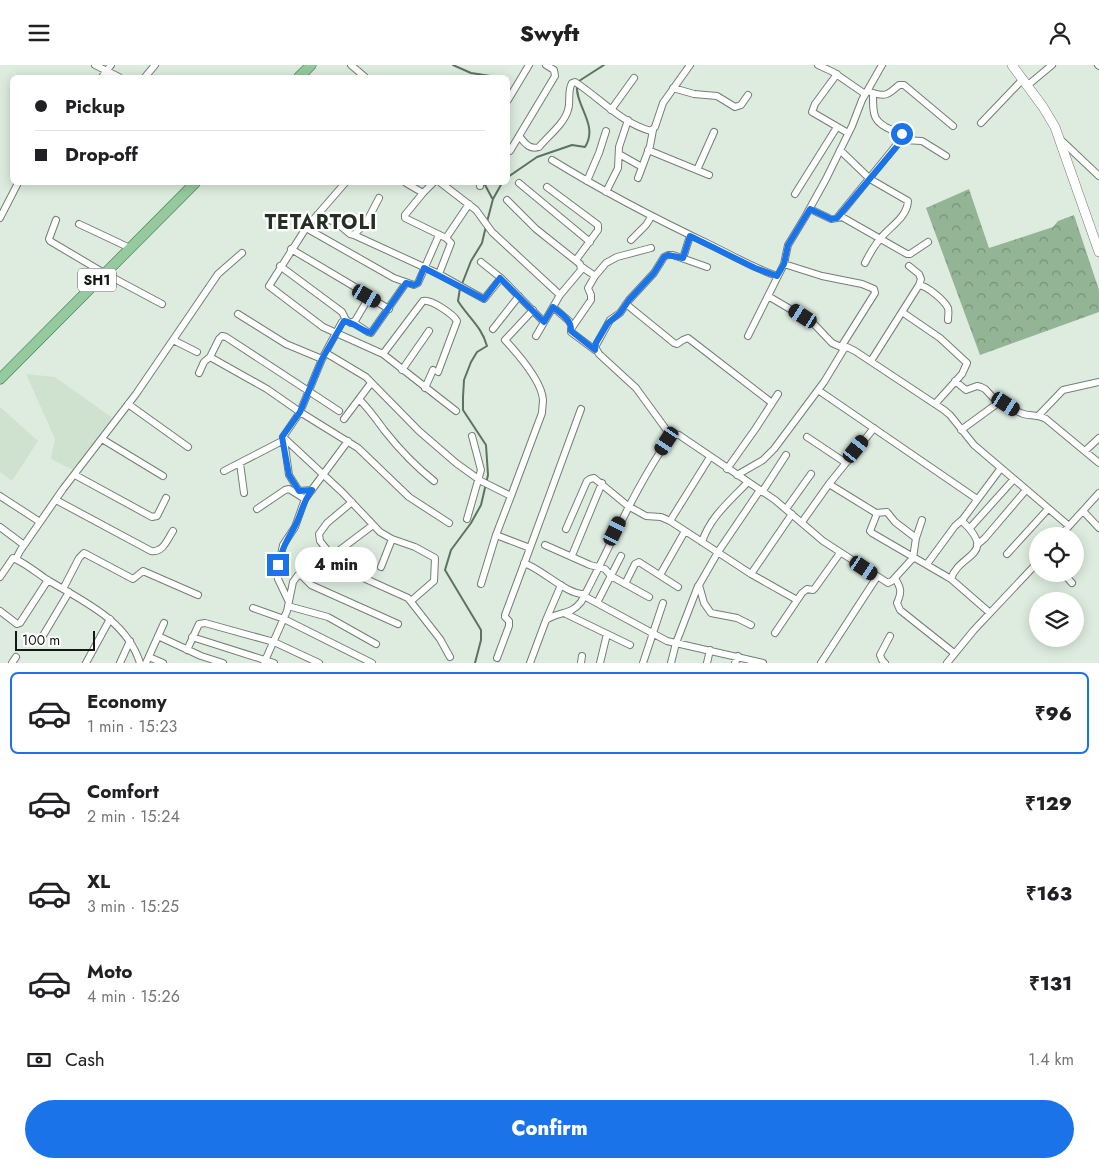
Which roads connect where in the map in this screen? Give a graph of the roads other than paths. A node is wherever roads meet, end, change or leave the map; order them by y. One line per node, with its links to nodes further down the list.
1 (95, 65): 12 (street)
2 (155, 65): 14 (street)
3 (311, 65): 15 (main road)
4 (351, 65): 16 (street)
5 (529, 65): 22 (street)
6 (546, 65): 32 (street)
7 (690, 65): 19 (street)
8 (818, 65): 13 (street)
9 (882, 65): 20 (street)
10 (1052, 65): 18 (street)
11 (1014, 66): 18 (main road)
12 (109, 68)
13 (837, 74): 20 (street); 27 (street)
14 (147, 75)
15 (301, 75)
16 (363, 75)
17 (634, 78): 23 (street)
18 (1025, 82): 25 (street); 34 (main road)
19 (674, 89): 21 (street); 28 (street)
20 (868, 93): 26 (street); 31 (street); 33 (street)
21 (748, 95)
22 (510, 97)
23 (611, 110): 24 (street); 32 (street)
24 (628, 120): 28 (street); 38 (street)
25 (981, 123)
26 (953, 126)
27 (837, 127): 31 (street); 58 (street)
28 (653, 130): 35 (street)
29 (606, 131): 47 (street)
30 (714, 132): 42 (street)
31 (848, 133): 36 (street)
32 (520, 136): 37 (street)
33 (903, 139): 39 (street); 46 (street)
34 (1061, 141): 44 (street); 81 (main road)
35 (648, 150): 41 (street); 42 (street)
36 (840, 150): 46 (street); 62 (street)
37 (510, 151)
38 (619, 154): 41 (street); 57 (street)
39 (946, 156)
40 (552, 160): 47 (street)
41 (642, 167): 45 (street)
42 (697, 170): 43 (street)
43 (709, 175)
44 (1099, 176)
45 (638, 178)
46 (870, 179): 66 (street); 74 (street)
47 (587, 181): 57 (street)
48 (519, 183): 75 (street)
49 (17, 185): 65 (street)
50 (193, 185): 78 (main road, SH1)
51 (343, 185): 63 (street)
52 (409, 185): 56 (street)
53 (431, 185): 56 (street)
54 (444, 185): 61 (street)
55 (546, 187): 75 (street)
56 (423, 193): 71 (street)
57 (606, 193): 64 (street)
58 (795, 194)
59 (379, 198): 70 (street)
60 (507, 200): 84 (street)
61 (469, 204): 73 (street); 100 (street)
62 (810, 209): 66 (street); 87 (street)
63 (317, 215): 69 (street); 70 (street)
64 (651, 217): 72 (street); 76 (street)
65 (0, 218)
66 (837, 218): 74 (street)
67 (56, 221): 93 (street)
68 (79, 224): 78 (street)
69 (306, 228): 80 (street); 98 (street)
70 (354, 235): 92 (street)
71 (439, 235): 73 (street); 92 (street)
72 (690, 236): 83 (street); 96 (street)
73 (446, 238): 94 (street)
74 (880, 238): 77 (street); 86 (street)
75 (590, 241): 84 (street)
76 (631, 241)
77 (928, 242)
78 (130, 247): 93 (main road, SH1)
79 (651, 248): 95 (street)
80 (291, 249): 88 (street); 101 (street)
81 (1099, 252)
82 (242, 253): 120 (street)
83 (683, 258): 91 (street); 104 (street)
84 (576, 260): 90 (street)
85 (481, 262): 97 (street)
86 (864, 263)
87 (784, 264): 96 (street); 121 (street)
88 (280, 266): 112 (street); 117 (street)
89 (909, 266): 99 (street)
90 (582, 267): 95 (street); 100 (street)
91 (707, 267)
92 (424, 268): 94 (street); 98 (street)
93 (104, 273): 105 (street); 130 (main road, SH1)
94 (439, 274): 97 (street)
95 (595, 276): 114 (street)
96 (777, 276): 103 (street)
97 (500, 278): 102 (street)
98 (406, 283): 107 (street)
99 (919, 285): 109 (street); 111 (street)
100 (560, 295): 106 (street)
101 (367, 296): 107 (street); 112 (street)
102 (519, 296): 108 (street); 115 (street)
103 (768, 296): 119 (street); 121 (street)
104 (626, 304): 122 (street); 140 (street)
105 (162, 305)
106 (553, 307): 113 (street); 114 (street)
107 (389, 309): 112 (street)
108 (533, 310): 113 (street); 185 (street)
109 (902, 312): 127 (street); 131 (street)
110 (238, 314): 125 (street)
111 (948, 320)
112 (350, 321): 117 (street)
113 (544, 322): 118 (street)
114 (572, 326): 122 (street)
115 (493, 329)
116 (429, 331): 128 (street)
117 (336, 333): 124 (street); 125 (street)
118 (536, 336)
119 (748, 336)
120 (173, 339): 123 (street); 139 (street)
121 (842, 348): 127 (street); 135 (street)
122 (595, 350): 152 (street)
123 (198, 352)
124 (383, 354): 128 (street); 134 (street)
125 (324, 356): 132 (street); 136 (street)
126 (210, 357): 129 (street); 136 (street); 146 (street)
127 (871, 361): 142 (street)
128 (402, 370): 134 (street)
129 (199, 373)
130 (0, 379)
131 (955, 381): 141 (street); 142 (street)
132 (371, 383): 138 (street); 174 (street)
133 (1099, 383): 147 (street)
134 (425, 388): 145 (street)
135 (818, 391): 149 (street); 171 (street)
136 (309, 393): 144 (street); 146 (street)
137 (778, 394): 140 (street)
138 (359, 399): 148 (street); 175 (street)
139 (128, 403): 155 (street); 158 (street)
140 (772, 403): 166 (street)
141 (998, 403): 147 (street); 150 (street)
142 (934, 404): 150 (street)
143 (581, 409): 220 (street)
144 (339, 411)
145 (456, 411)
146 (300, 412): 156 (street); 157 (street)
147 (1039, 415): 159 (street)
148 (344, 419)
149 (874, 428): 163 (street); 188 (street)
150 (962, 430): 165 (street)
151 (472, 436): 174 (street)
152 (671, 436): 161 (street); 191 (street)
153 (807, 437): 163 (street)
154 (1099, 438): 159 (street)
155 (102, 439): 169 (street); 172 (street)
156 (284, 440): 162 (street); 170 (street); 179 (street)
157 (348, 441): 170 (street); 204 (street)
158 (188, 447)
159 (1085, 451): 164 (street)
160 (786, 455): 181 (street)
161 (710, 457): 166 (street); 201 (street)
162 (240, 463): 167 (street); 182 (street)
163 (846, 463): 178 (street)
164 (1099, 463)
165 (1001, 468): 173 (street); 188 (street)
166 (727, 469): 171 (street)
167 (224, 471)
168 (811, 474): 193 (street)
169 (75, 475): 186 (street); 189 (street)
170 (324, 475): 179 (street); 190 (street)
171 (737, 475): 177 (street)
172 (163, 476)
173 (1014, 479): 180 (street); 208 (street)
174 (480, 480): 185 (street); 198 (street)
175 (434, 481)
176 (602, 483): 191 (street); 210 (street); 222 (street)
177 (748, 483): 181 (street); 216 (street)
178 (829, 484): 196 (street); 203 (street)
179 (312, 490): 187 (street)
180 (1026, 490): 194 (street); 219 (street)
181 (761, 491): 193 (street); 221 (street)
182 (244, 493)
183 (1099, 493): 195 (street)
184 (0, 496): 202 (street)
185 (511, 496): 213 (street)
186 (166, 498)
187 (305, 499): 192 (street); 254 (street)
188 (977, 499): 199 (street)
189 (56, 500): 202 (street); 211 (street)
190 (352, 501): 205 (street); 226 (street)
191 (628, 506): 201 (street); 232 (street)
192 (256, 509)
193 (786, 509): 197 (street)
194 (1048, 509): 206 (street); 224 (street)
195 (1083, 511): 206 (street); 209 (street)
196 (876, 513): 214 (street); 227 (street)
197 (792, 514): 203 (street); 235 (street)
198 (466, 519)
199 (963, 519): 208 (street); 230 (street)
200 (922, 520): 214 (street)
201 (670, 521): 212 (street)
202 (40, 522): 217 (street)
203 (802, 522): 223 (street)
204 (449, 523)
205 (373, 525): 215 (street); 226 (street)
206 (1069, 526)
207 (0, 527): 217 (street)
208 (970, 528): 219 (street)
209 (1099, 528)
210 (566, 529)
211 (172, 531)
212 (685, 531): 216 (street); 236 (street)
213 (496, 535): 220 (street); 243 (street)
214 (916, 538): 227 (street)
215 (392, 539): 231 (street); 253 (street)
216 (702, 542): 221 (street)
217 (24, 545): 228 (street)
218 (545, 545): 232 (street)
219 (977, 545): 241 (street)
220 (530, 548): 229 (street)
221 (718, 552): 235 (street); 246 (street)
222 (573, 553)
223 (840, 553): 239 (street); 252 (street)
224 (1007, 554)
225 (620, 556): 237 (street)
226 (331, 557): 233 (street); 253 (street)
227 (913, 558): 230 (street); 240 (street)
228 (16, 559): 238 (street); 242 (street)
229 (524, 563): 245 (street); 285 (street)
230 (927, 564): 241 (street)
231 (381, 567)
232 (598, 567): 237 (street); 250 (street)
233 (316, 568)
234 (1029, 572): 259 (street)
235 (751, 574): 252 (street)
236 (660, 575): 244 (street); 247 (street)
237 (611, 576): 244 (street); 255 (street)
238 (0, 577)
239 (877, 577): 240 (street); 304 (street)
240 (895, 578): 281 (street)
241 (951, 579): 259 (street)
242 (48, 580): 248 (street); 258 (street)
243 (481, 584)
244 (625, 584): 251 (street)
245 (561, 585): 250 (street); 263 (street)
246 (699, 585): 266 (street); 276 (street)
247 (678, 587)
248 (66, 590): 249 (street); 261 (street); 273 (street)
249 (198, 595)
250 (584, 596): 255 (street); 260 (street)
251 (649, 597)
252 (797, 600): 268 (street)
253 (411, 601): 284 (street)
254 (288, 603): 262 (street); 265 (street); 277 (street)
255 (597, 603): 267 (street)
256 (663, 603): 267 (street)
257 (253, 608): 262 (street)
258 (0, 611)
259 (990, 613): 281 (street)
260 (566, 614): 263 (street); 269 (street)
261 (110, 619): 274 (street); 288 (street)
262 (284, 619): 275 (street); 295 (street)
263 (546, 620): 296 (street)
264 (164, 623): 270 (street)
265 (398, 624)
266 (751, 625)
267 (653, 633): 276 (street); 299 (street)
268 (775, 633)
269 (607, 634): 278 (street); 298 (street)
270 (158, 636): 279 (street); 286 (street)
271 (890, 636): 305 (street)
272 (192, 637): 275 (street); 279 (street); 287 (street)
273 (41, 639)
274 (130, 641): 289 (street); 290 (street)
275 (274, 642): 287 (street); 294 (street)
276 (676, 643): 280 (street); 300 (street)
277 (376, 644)
278 (630, 645)
279 (187, 650): 292 (street)
280 (710, 650): 283 (street); 301 (street)
281 (954, 653): 306 (street)
282 (582, 656): 297 (street)
283 (738, 656): 302 (street); 303 (street)
284 (450, 657)
285 (497, 659)
286 (148, 660): 291 (street)
287 (265, 661): 293 (street)
288 (86, 663)
289 (120, 663)
290 (140, 663)
291 (163, 663)
292 (224, 663)
293 (274, 663)
294 (319, 663)
295 (372, 663)
296 (530, 663)
297 (581, 663)
298 (600, 663)
299 (643, 663)
300 (671, 663)
301 (707, 663)
302 (735, 663)
303 (763, 663)
304 (821, 663)
305 (885, 663)
306 (947, 663)

